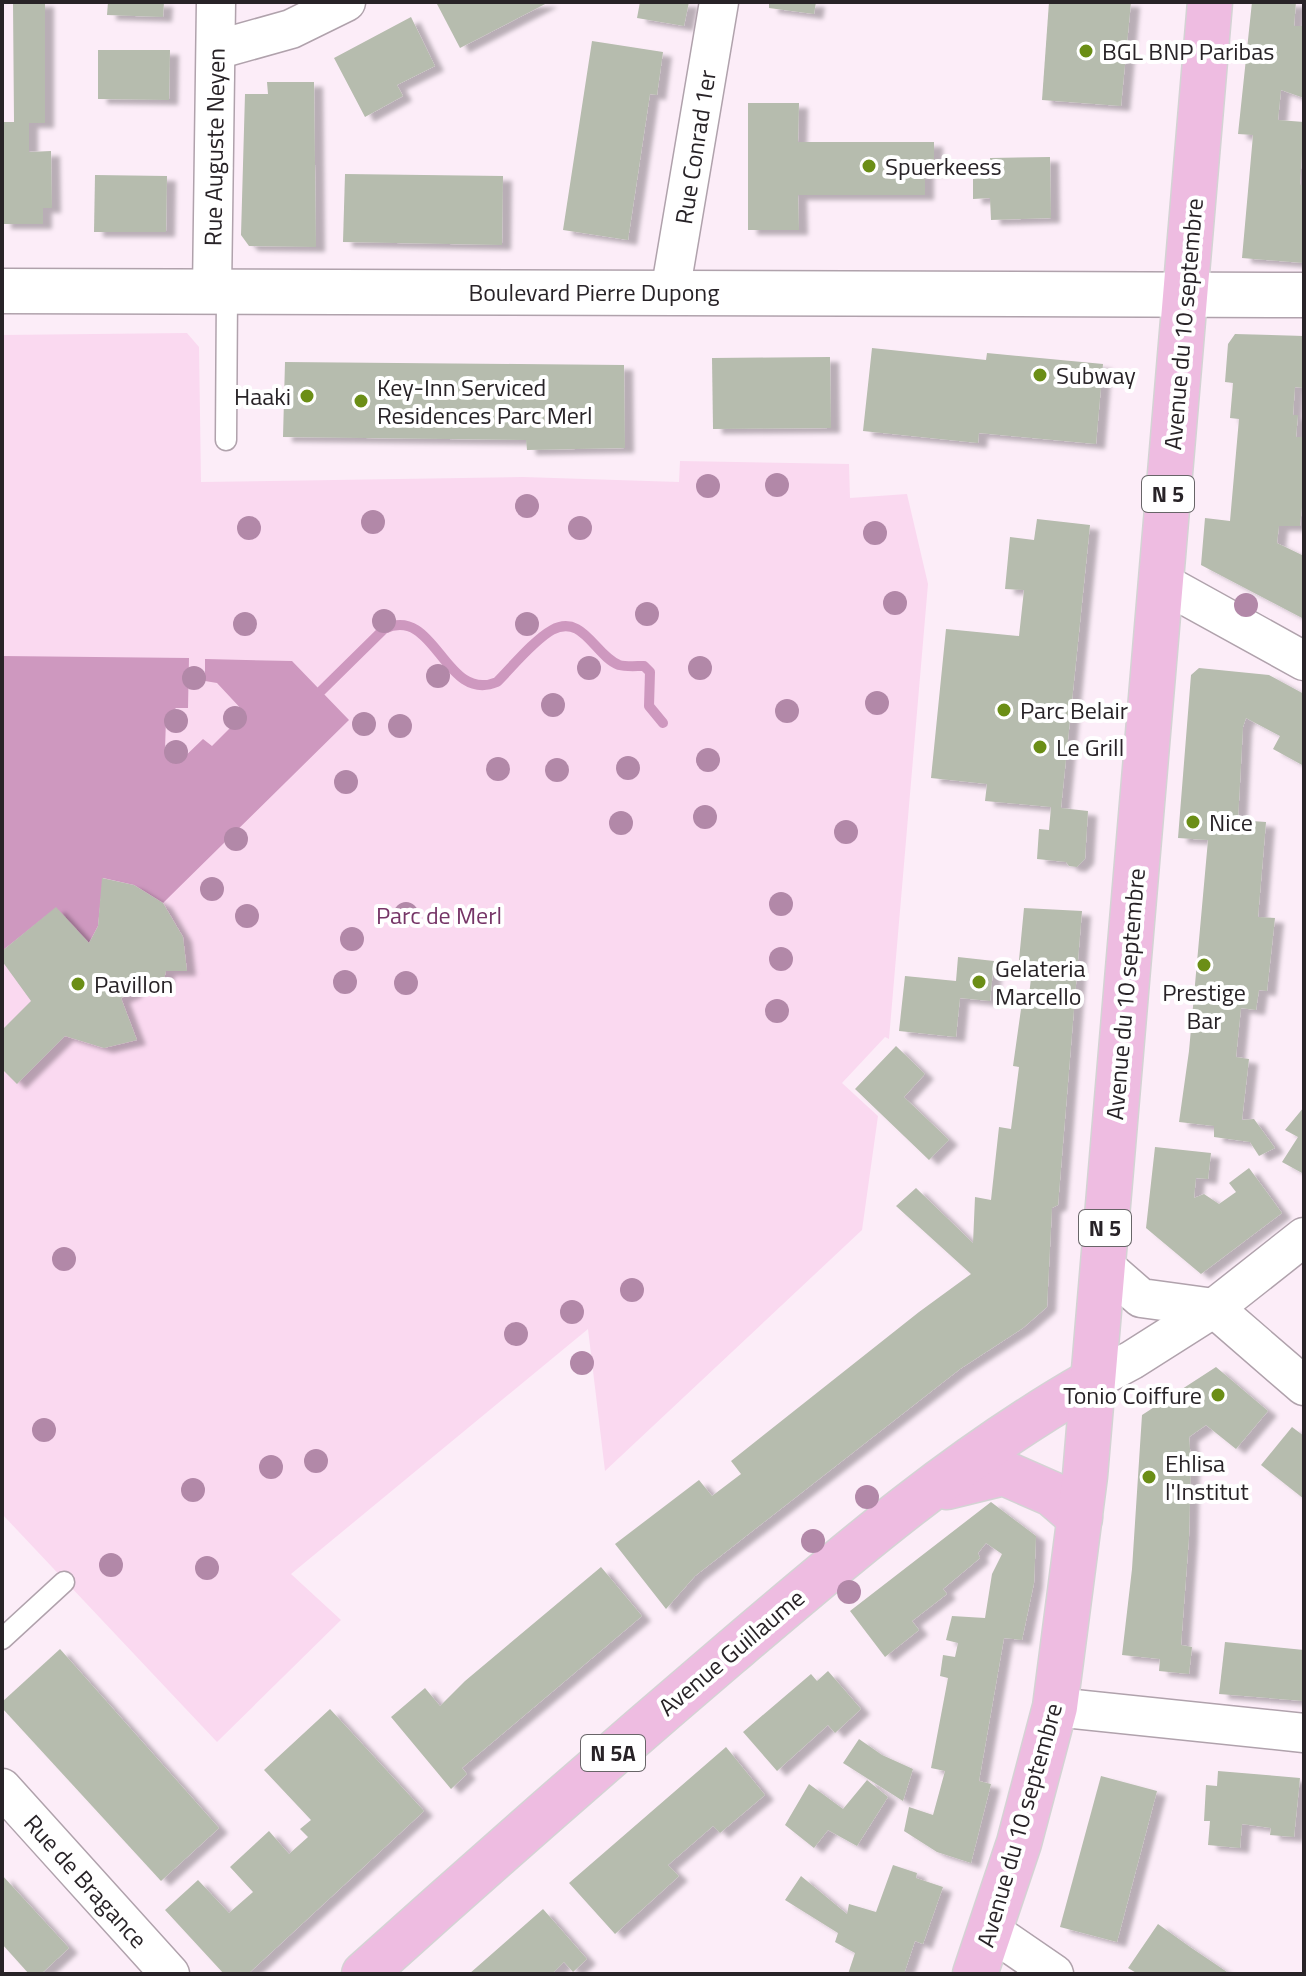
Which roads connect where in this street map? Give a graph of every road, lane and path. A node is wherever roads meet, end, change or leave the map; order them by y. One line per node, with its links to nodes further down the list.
1 (216, 2): 5 (street, Rue Auguste Neyen)
2 (346, 2): 5 (street)
3 (719, 2): 8 (street, Rue Conrad 1er)
4 (1210, 2): 9 (main road, Avenue du 10 septembre / N 5)
5 (216, 50): 7 (street, Rue Auguste Neyen)
6 (2, 291): 7 (street, Boulevard Pierre Dupong)
7 (220, 292): 8 (street, Boulevard Pierre Dupong); 11 (lane)
8 (670, 293): 9 (street, Boulevard Pierre Dupong)
9 (1185, 294): 10 (street, Boulevard Pierre Dupong); 12 (main road, Avenue du 10 septembre / N 5)
10 (1304, 295)
11 (226, 440)
12 (1161, 582): 13 (street); 15 (main road, Avenue du 10 septembre / N 5)
13 (1304, 661)
14 (1304, 1237): 16 (street)
15 (1102, 1264): 16 (street); 17 (main road, Avenue du 10 septembre / N 5)
16 (1214, 1308): 17 (street); 18 (street)
17 (1091, 1382): 19 (main road, Avenue Guillaume / N 5A); 20 (main road, Avenue du 10 septembre / N 5)
18 (1304, 1386)
19 (921, 1493): 20 (main road, Avenue Guillaume / N 5A); 28 (main road, Avenue Guillaume / N 5A)
20 (1080, 1518): 23 (main road, Avenue du 10 septembre / N 5)
21 (64, 1582): 22 (lane)
22 (2, 1639)
23 (1055, 1707): 24 (street); 26 (main road, Avenue du 10 septembre / N 5)
24 (1304, 1733)
25 (2, 1788): 27 (street, Rue de Bragance)
26 (990, 1930): 29 (main road, Avenue du 10 septembre / N 5); 30 (street)
27 (170, 1974)
28 (364, 1974)
29 (975, 1974)
30 (1054, 1974)

